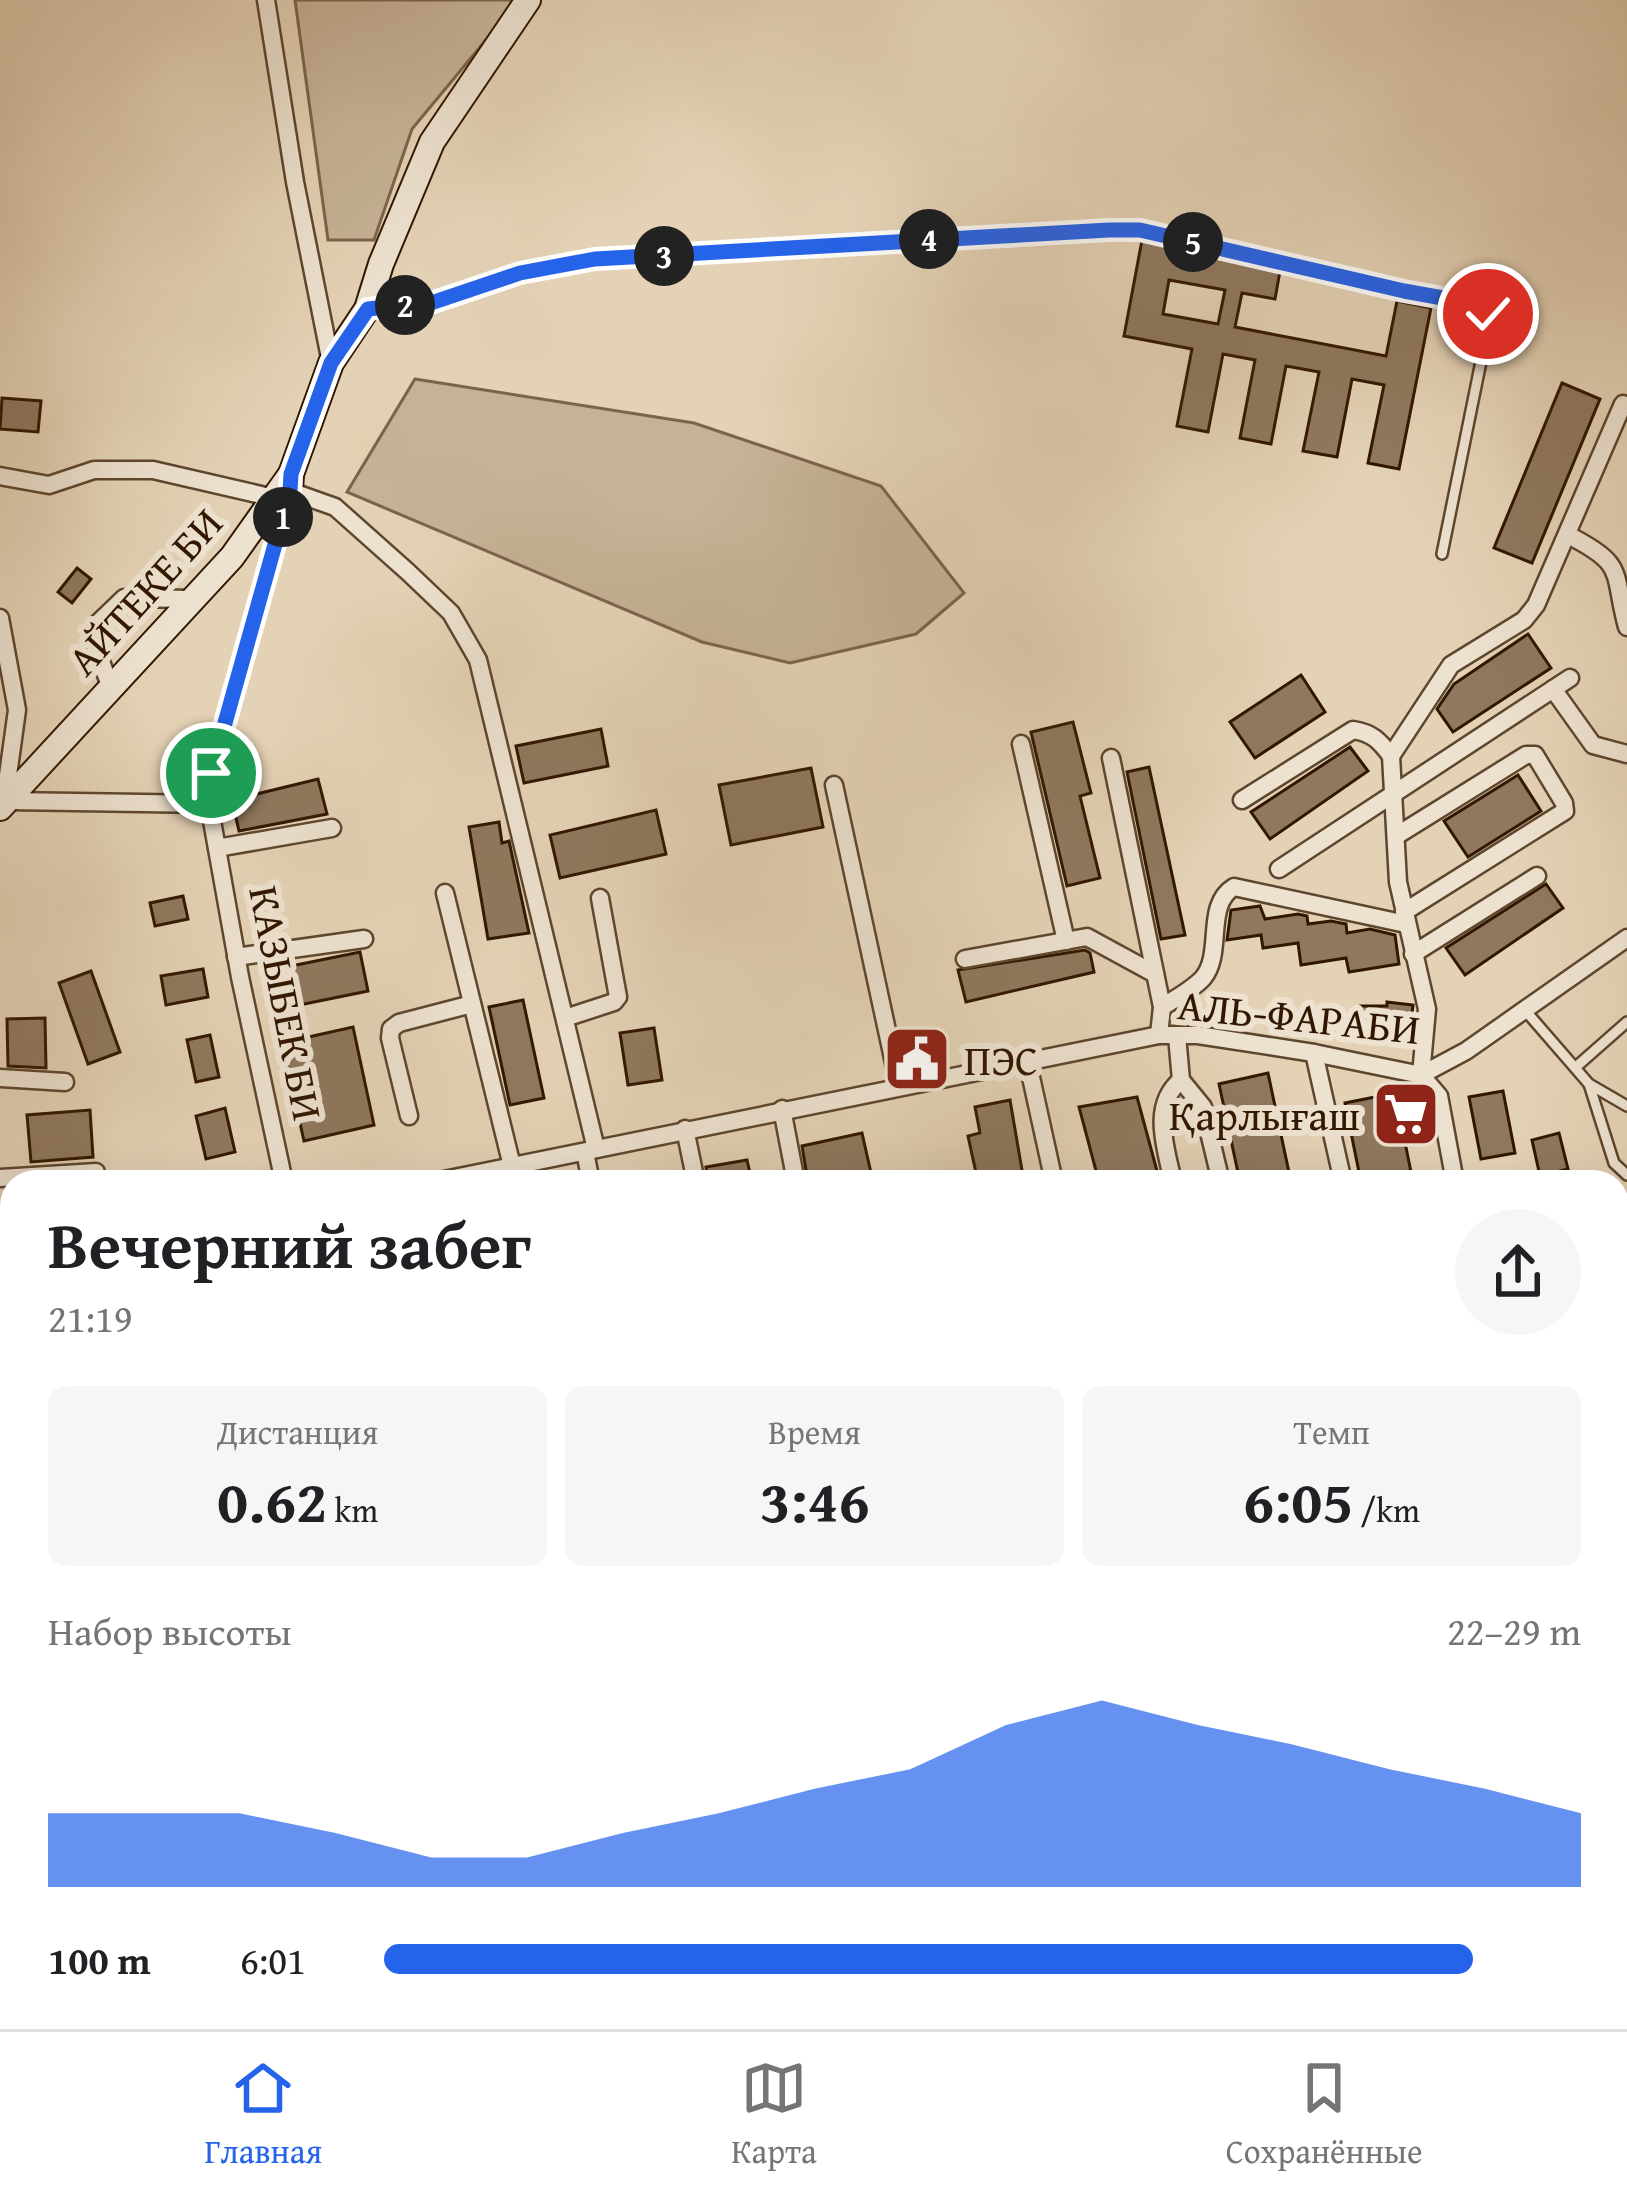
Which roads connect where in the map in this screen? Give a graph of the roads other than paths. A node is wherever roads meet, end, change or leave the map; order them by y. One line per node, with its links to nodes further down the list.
1 (266, 0): 5 (street)
2 (528, 0): 4 (street, КАЗЫБЕК БИ)
3 (1109, 230): 4 (street); 10 (lane)
4 (368, 309): 5 (street, КАЗЫБЕК БИ)
5 (331, 363): 8 (street, КАЗЫБЕК БИ)
6 (1623, 404): 9 (street)
7 (0, 476): 8 (street)
8 (285, 488): 11 (street, АЙТЕКЕ БИ); 25 (street, КАЗЫБЕК БИ); 44 (street)
9 (1568, 535): 13 (street); 19 (street)
10 (1442, 554)
11 (193, 599): 15 (street, АЙТЕКЕ БИ); 15 (street)
12 (0, 618): 23 (street)
13 (1627, 627)
14 (1570, 678): 16 (street)
15 (110, 688): 23 (street, АЙТЕКЕ БИ)
16 (1553, 689): 18 (street); 22 (street)
17 (1021, 744): 36 (street)
18 (1627, 754)
19 (1391, 756): 22 (street); 24 (street)
20 (1112, 758): 40 (street)
21 (834, 785): 55 (street)
22 (1395, 794): 27 (street); 29 (street)
23 (3, 800): 25 (street)
24 (1242, 800)
25 (209, 804): 28 (street, КАЗЫБЕК БИ)
26 (332, 828): 28 (street)
27 (1396, 836): 33 (street); 33 (street)
28 (217, 848): 38 (street, КАЗЫБЕК БИ)
29 (1280, 869)
30 (1537, 876): 37 (street)
31 (445, 893): 41 (street)
32 (600, 898): 44 (street)
33 (1405, 918): 37 (street); 42 (street)
34 (1627, 938): 43 (street, АЛЬ-ФАРАБИ)
35 (364, 939): 38 (street)
36 (1066, 940): 39 (street); 40 (street)
37 (1413, 954): 50 (street)
38 (236, 957): 61 (street, КАЗЫБЕК БИ)
39 (965, 959)
40 (1155, 974): 42 (street)
41 (472, 1004): 58 (street); 62 (street)
42 (1162, 1006): 46 (street)
43 (1524, 1009): 49 (lane); 50 (street, АЛЬ-ФАРАБИ)
44 (565, 1018): 60 (street)
45 (1627, 1022): 49 (lane)
46 (1168, 1035): 47 (street, АЛЬ-ФАРАБИ); 48 (street, АЛЬ-ФАРАБИ); 52 (street)
47 (1314, 1053): 50 (street, АЛЬ-ФАРАБИ); 70 (street)
48 (1027, 1059): 55 (street, АЛЬ-ФАРАБИ); 67 (street)
49 (1577, 1066): 54 (lane)
50 (1421, 1075): 71 (street)
51 (0, 1078): 53 (street)
52 (1181, 1080): 68 (street); 69 (street)
53 (65, 1082)
54 (1589, 1084): 56 (lane); 72 (lane)
55 (899, 1087): 57 (street, АЛЬ-ФАРАБИ)
56 (1627, 1106)
57 (782, 1109): 59 (street, АЛЬ-ФАРАБИ); 66 (street)
58 (409, 1116)
59 (686, 1129): 60 (street, АЛЬ-ФАРАБИ); 65 (street)
60 (590, 1150): 63 (street, АЛЬ-ФАРАБИ); 64 (street)
61 (281, 1170)
62 (504, 1170)
63 (512, 1170)
64 (591, 1170)
65 (694, 1170)
66 (794, 1170)
67 (1051, 1170)
68 (1171, 1170)
69 (1218, 1170)
70 (1340, 1170)
71 (1453, 1170)
72 (1622, 1170)

